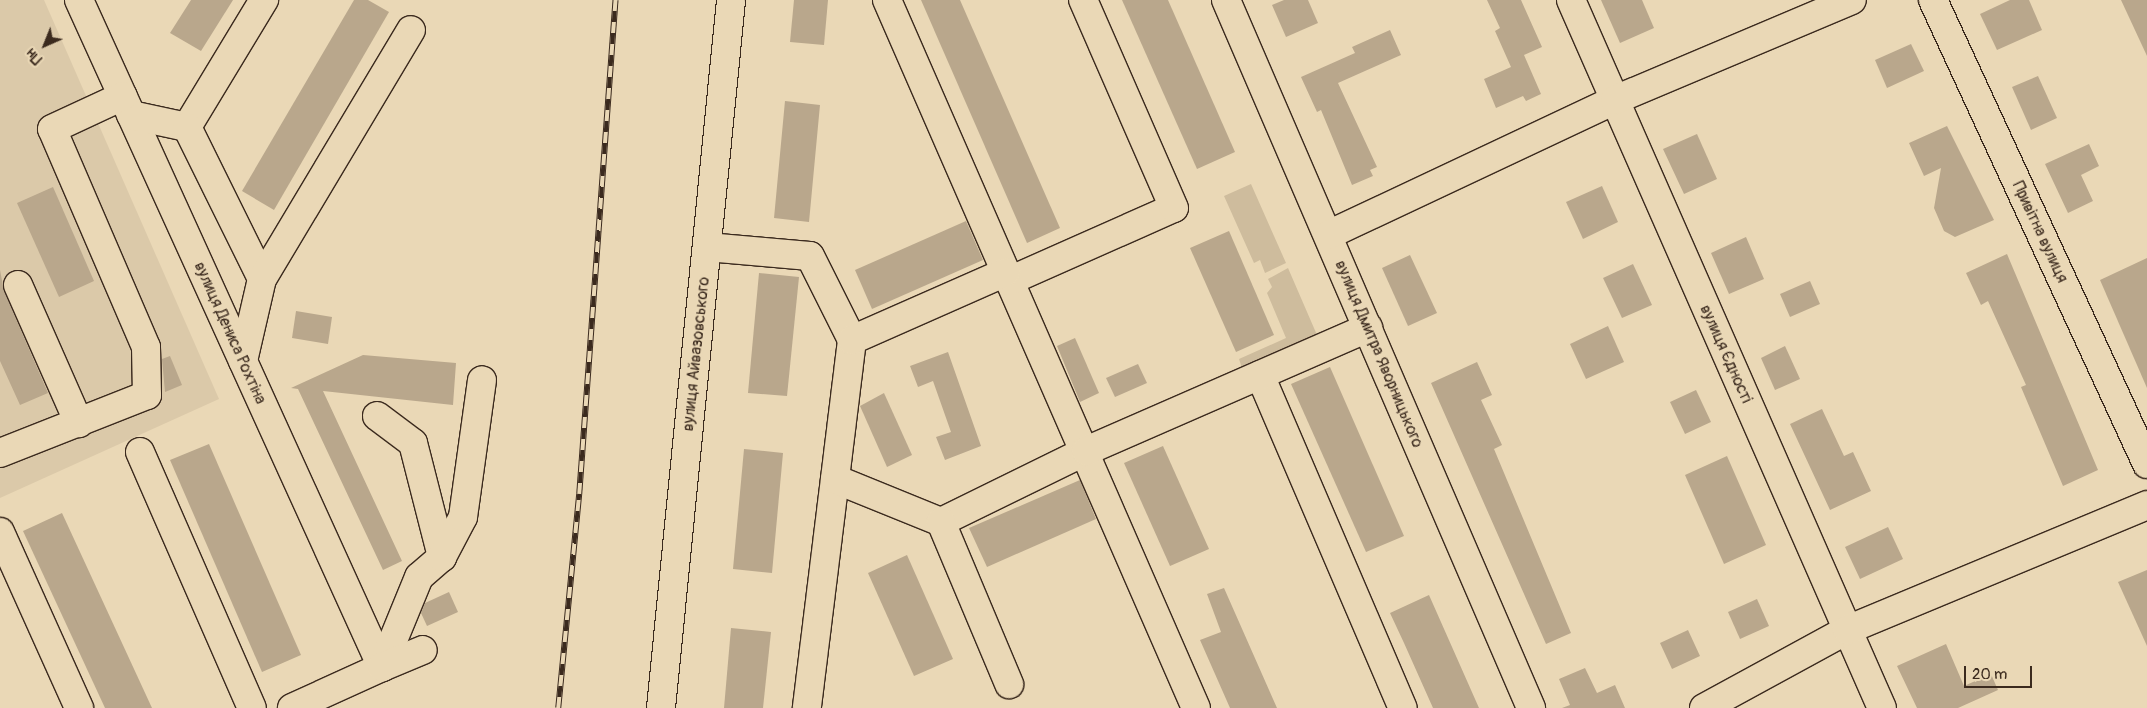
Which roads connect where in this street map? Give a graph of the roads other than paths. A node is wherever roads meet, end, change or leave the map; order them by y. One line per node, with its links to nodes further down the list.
1 (79, 0): 12 (street, вулиця Дениса Рохтіна)
2 (264, 0): 13 (street)
3 (731, 0): 15 (street, вулиця Айвазовського)
4 (887, 0): 16 (street)
5 (1083, 0): 16 (street)
6 (1226, 0): 14 (street, вулиця Дмитра Яворницького)
7 (1571, 0): 11 (street, вулиця Єдності)
8 (1852, 0): 11 (street)
9 (1933, 0): 29 (street, Привітна вулиця)
10 (411, 30): 17 (street)
11 (1615, 100): 14 (street); 35 (street, вулиця Єдності)
12 (127, 106): 13 (street); 21 (street, вулиця Дениса Рохтіна); 25 (street)
13 (187, 127): 17 (street)
14 (1328, 235): 19 (street, вулиця Дмитра Яворницького)
15 (707, 247): 20 (street); 42 (street, вулиця Айвазовського)
16 (1008, 277): 20 (street); 26 (street)
17 (262, 279): 21 (street)
18 (18, 285): 25 (street)
19 (1368, 328): 22 (street); 46 (street, вулиця Дмитра Яворницького)
20 (852, 340): 30 (street)
21 (243, 361): 37 (street, вулиця Дениса Рохтіна)
22 (1260, 375): 26 (street); 45 (street)
23 (482, 380): 34 (street)
24 (376, 416): 34 (street)
25 (79, 423): 27 (street)
26 (1086, 451): 32 (street); 44 (street)
27 (0, 452)
28 (140, 452): 40 (street)
29 (2147, 464)
30 (835, 479): 32 (street); 43 (street)
31 (2147, 505): 35 (street)
32 (941, 522): 38 (street)
33 (0, 532): 39 (street)
34 (442, 557): 37 (street)
35 (1848, 630): 47 (street); 48 (street, вулиця Єдності)
36 (422, 650): 37 (street)
37 (382, 667): 41 (street)
38 (1009, 684)
39 (79, 708)
40 (252, 708)
41 (292, 708)
42 (661, 708)
43 (807, 708)
44 (1196, 708)
45 (1403, 708)
46 (1531, 708)
47 (1704, 708)
48 (1882, 708)

